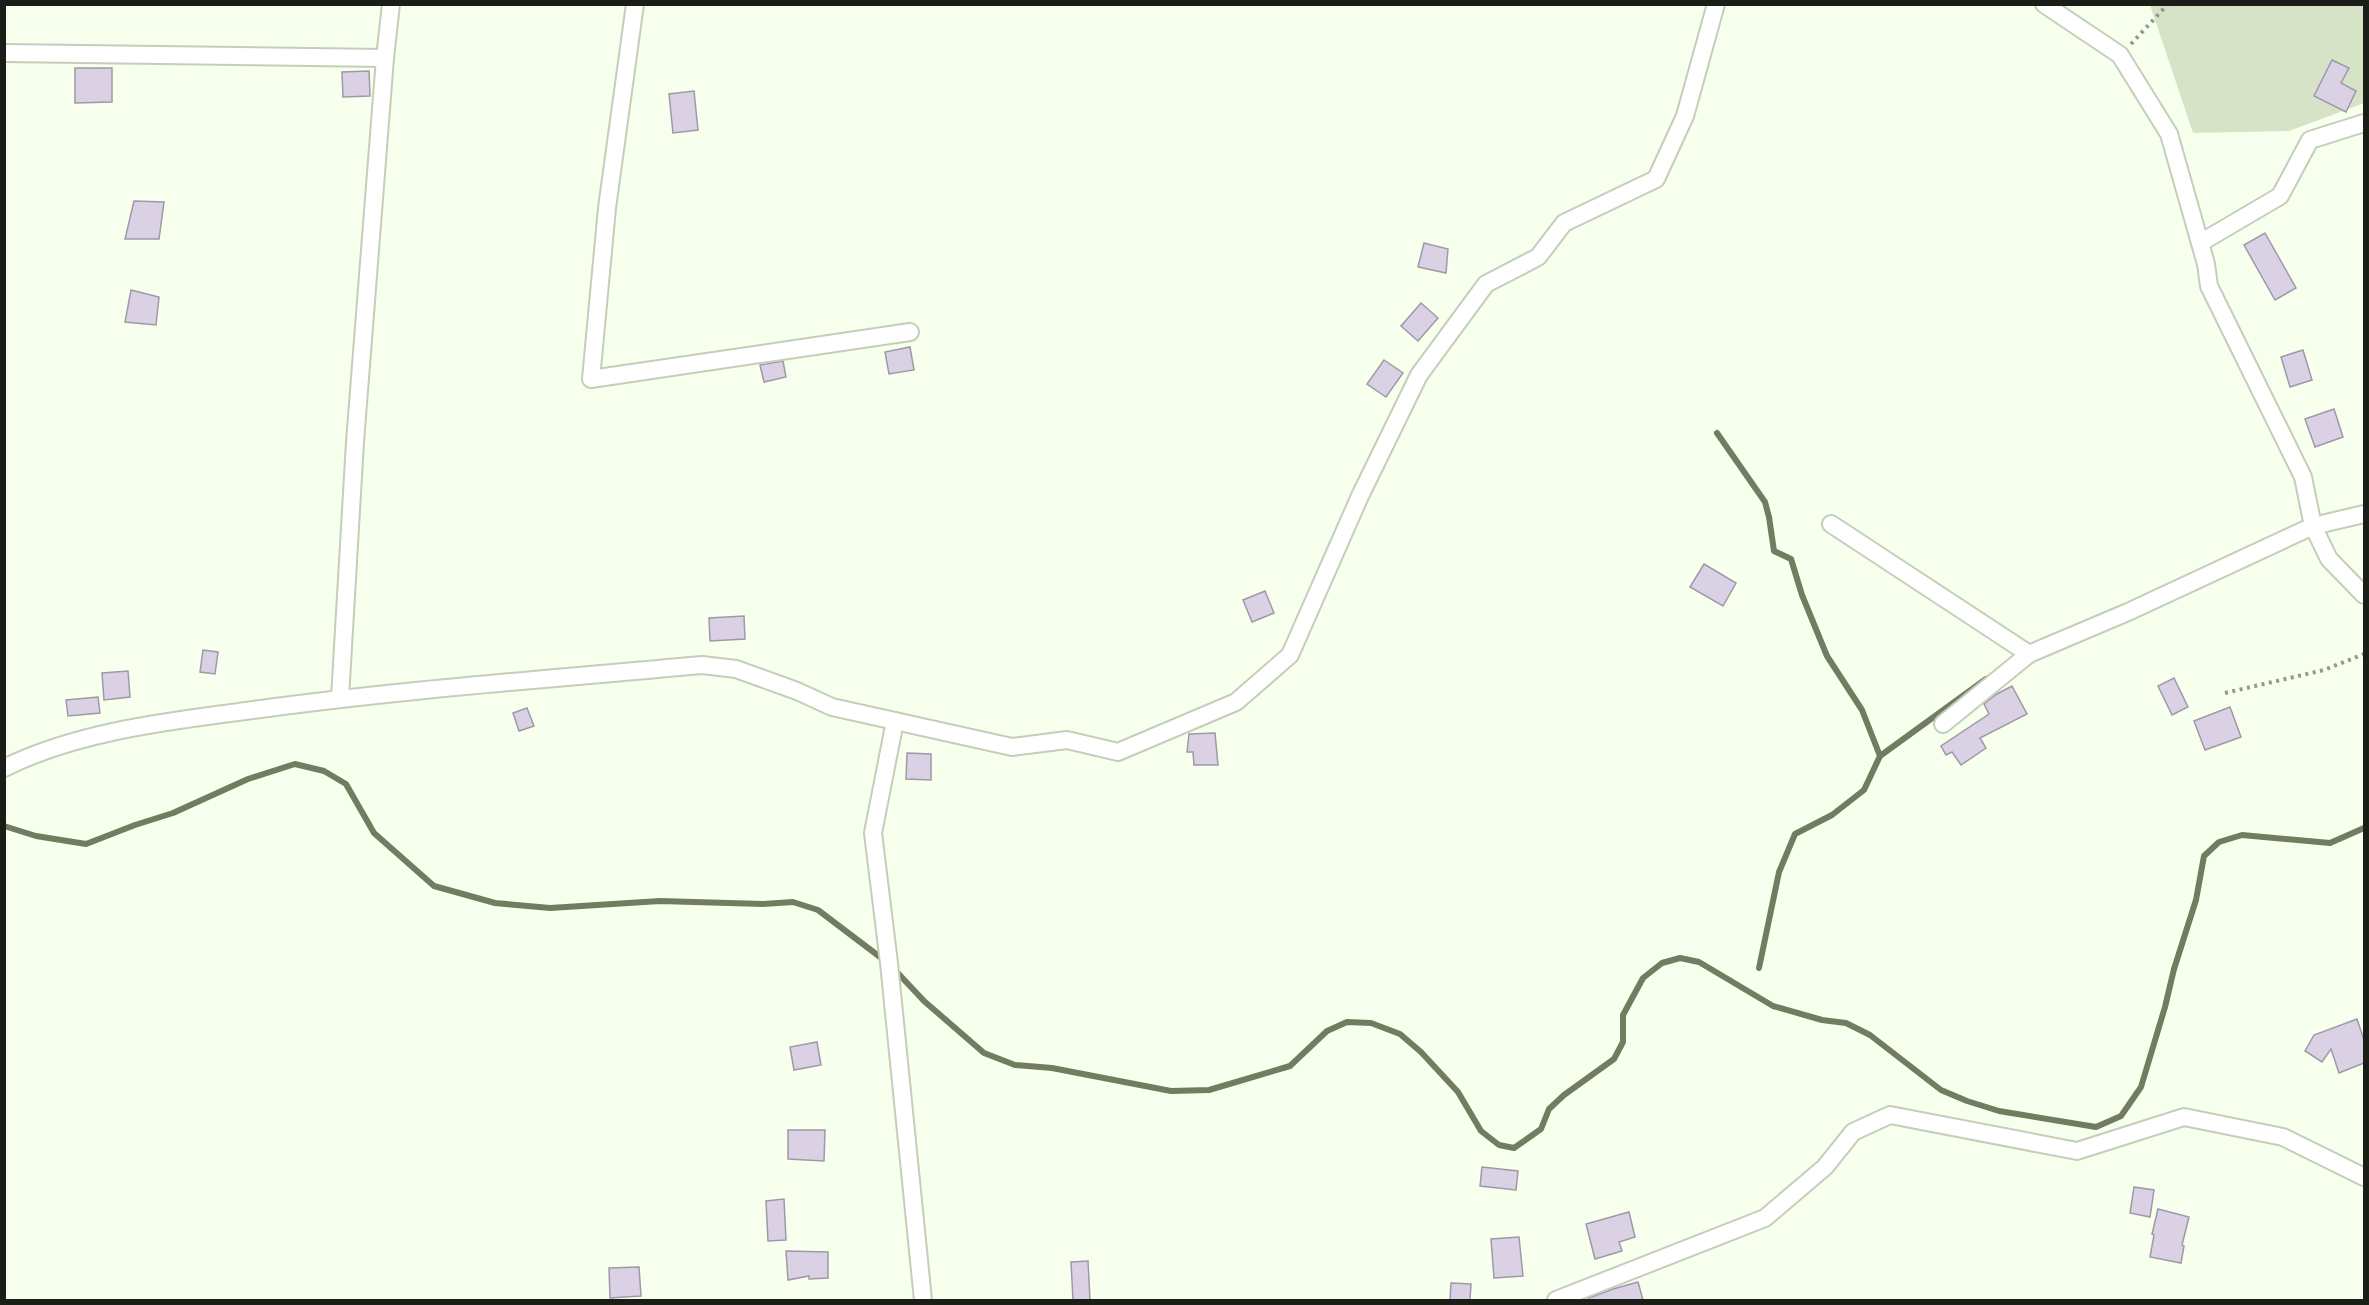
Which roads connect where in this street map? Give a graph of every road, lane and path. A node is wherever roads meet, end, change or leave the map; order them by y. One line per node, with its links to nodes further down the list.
1 (391, 4): 8 (street)
2 (635, 4): 11 (street)
3 (1716, 4): 20 (street)
4 (2044, 4): 7 (street)
5 (2168, 4): 7 (path)
6 (4, 53): 8 (street)
7 (2121, 55): 10 (street)
8 (385, 58): 19 (street)
9 (2364, 123): 10 (street)
10 (2200, 243): 14 (street)
11 (910, 332)
12 (2364, 514): 14 (street)
13 (1831, 524): 16 (street)
14 (2313, 526): 15 (street); 16 (street)
15 (2364, 595)
16 (2029, 654): 21 (street)
17 (2364, 654): 18 (path)
18 (2225, 693)
19 (340, 698): 20 (street); 22 (street)
20 (895, 721): 24 (street)
21 (1943, 724)
22 (4, 768)
23 (2364, 1177): 25 (street)
24 (923, 1300)
25 (1556, 1300)

